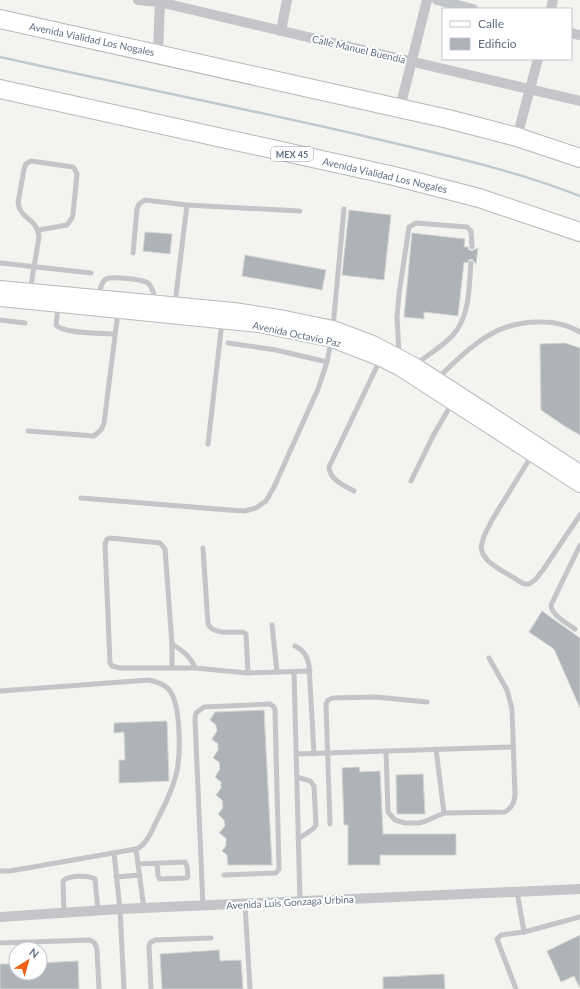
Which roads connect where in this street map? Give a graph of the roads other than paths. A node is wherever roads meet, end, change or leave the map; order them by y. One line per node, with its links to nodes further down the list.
1 (138, 0): 5 (street, Calle Manuel Buendía)
2 (287, 0): 8 (street)
3 (427, 0): 11 (street)
4 (437, 0): 6 (street)
5 (160, 1): 8 (street, Calle Manuel Buendía); 9 (street)
6 (470, 8)
7 (0, 18): 9 (highway, Avenida Vialidad Los Nogales)
8 (281, 31): 11 (street, Calle Manuel Buendía)
9 (158, 53): 15 (highway, Avenida Vialidad Los Nogales)
10 (538, 60): 13 (street)
11 (413, 62): 13 (street, Calle Manuel Buendía); 15 (street)
12 (0, 89): 22 (highway, Avenida Vialidad Los Nogales / MEX 45)
13 (530, 89): 14 (street, Calle Manuel Buendía); 16 (street)
14 (580, 101)
15 (400, 108): 16 (highway, Avenida Vialidad Los Nogales)
16 (517, 137): 17 (highway, Avenida Vialidad Los Nogales)
17 (580, 158)
18 (187, 205): 20 (lane); 24 (lane); 34 (lane)
19 (344, 209): 42 (lane)
20 (300, 211)
21 (39, 230): 21 (lane); 27 (lane)
22 (580, 232)
23 (472, 248): 44 (lane)
24 (133, 253)
25 (1, 263): 27 (lane)
26 (471, 263): 47 (lane)
27 (34, 267): 28 (lane); 30 (lane)
28 (91, 273)
29 (0, 288): 30 (street, Avenida Octavio Paz)
30 (30, 290): 31 (street, Avenida Octavio Paz)
31 (98, 297): 33 (street, Avenida Octavio Paz); 33 (lane)
32 (0, 299): 35 (street, Avenida Octavio Paz)
33 (156, 302): 34 (street, Avenida Octavio Paz)
34 (175, 304): 42 (street, Avenida Octavio Paz)
35 (58, 305): 36 (street, Avenida Octavio Paz); 41 (lane)
36 (118, 311): 38 (street, Avenida Octavio Paz); 41 (lane)
37 (0, 320): 39 (lane)
38 (222, 321): 42 (street, Avenida Octavio Paz); 51 (lane)
39 (26, 323)
40 (580, 332): 48 (lane)
41 (115, 334): 50 (lane)
42 (332, 334): 44 (street, Avenida Octavio Paz); 45 (street, Avenida Octavio Paz); 46 (lane)
43 (228, 343): 46 (lane)
44 (398, 356): 47 (street, Avenida Octavio Paz)
45 (381, 359): 48 (street, Avenida Octavio Paz); 56 (lane)
46 (327, 362): 57 (lane)
47 (415, 365): 48 (street, Avenida Octavio Paz)
48 (433, 383): 49 (street, Avenida Octavio Paz); 53 (street, Avenida Octavio Paz)
49 (453, 402): 52 (street, Avenida Octavio Paz); 54 (lane)
50 (28, 431)
51 (208, 444)
52 (533, 454): 55 (street, Avenida Octavio Paz); 58 (lane)
53 (580, 472)
54 (411, 481)
55 (580, 485)
56 (354, 491)
57 (81, 498)
58 (580, 515)
59 (580, 545): 62 (lane)
60 (203, 548): 71 (lane)
61 (272, 625): 69 (lane)
62 (575, 629)
63 (172, 644): 66 (lane); 66 (lane); 67 (lane)
64 (295, 646): 68 (lane)
65 (489, 658): 74 (lane)
66 (172, 668): 67 (lane)
67 (195, 668): 71 (lane)
68 (310, 671): 70 (lane); 79 (lane)
69 (277, 672): 70 (lane); 71 (lane)
70 (294, 672): 78 (lane)
71 (248, 673)
72 (0, 691): 84 (lane)
73 (427, 702): 77 (lane)
74 (513, 747): 75 (lane); 81 (lane)
75 (436, 749): 76 (lane); 81 (lane)
76 (386, 751): 77 (lane); 81 (lane)
77 (328, 753): 79 (lane); 82 (lane)
78 (296, 754): 79 (lane); 80 (lane)
79 (314, 754)
80 (297, 777): 83 (lane); 83 (lane)
81 (444, 814)
82 (330, 824)
83 (298, 838): 94 (lane)
84 (136, 849): 85 (lane); 86 (lane)
85 (114, 853): 88 (lane); 91 (lane)
86 (138, 864): 87 (lane); 89 (lane)
87 (157, 864): 87 (lane)
88 (0, 871)
89 (140, 875): 91 (lane); 98 (lane)
90 (224, 875): 96 (lane)
91 (116, 877): 97 (lane)
92 (580, 889): 93 (street, Avenida Luis Gonzaga Urbina)
93 (517, 892): 94 (street, Avenida Luis Gonzaga Urbina); 103 (lane)
94 (300, 901): 95 (street, Avenida Luis Gonzaga Urbina)
95 (245, 904): 96 (street, Avenida Luis Gonzaga Urbina); 109 (lane)
96 (203, 906): 98 (street, Avenida Luis Gonzaga Urbina)
97 (120, 909): 98 (street, Avenida Luis Gonzaga Urbina); 99 (street, Avenida Luis Gonzaga Urbina); 107 (lane)
98 (144, 909)
99 (98, 911): 100 (street, Avenida Luis Gonzaga Urbina); 100 (lane)
100 (64, 913): 101 (street, Avenida Luis Gonzaga Urbina)
101 (0, 917)
102 (580, 917): 103 (lane)
103 (524, 932): 110 (lane)
104 (211, 938): 108 (lane)
105 (0, 943): 106 (lane)
106 (99, 989)
107 (124, 989)
108 (151, 989)
109 (250, 989)
110 (516, 989)

